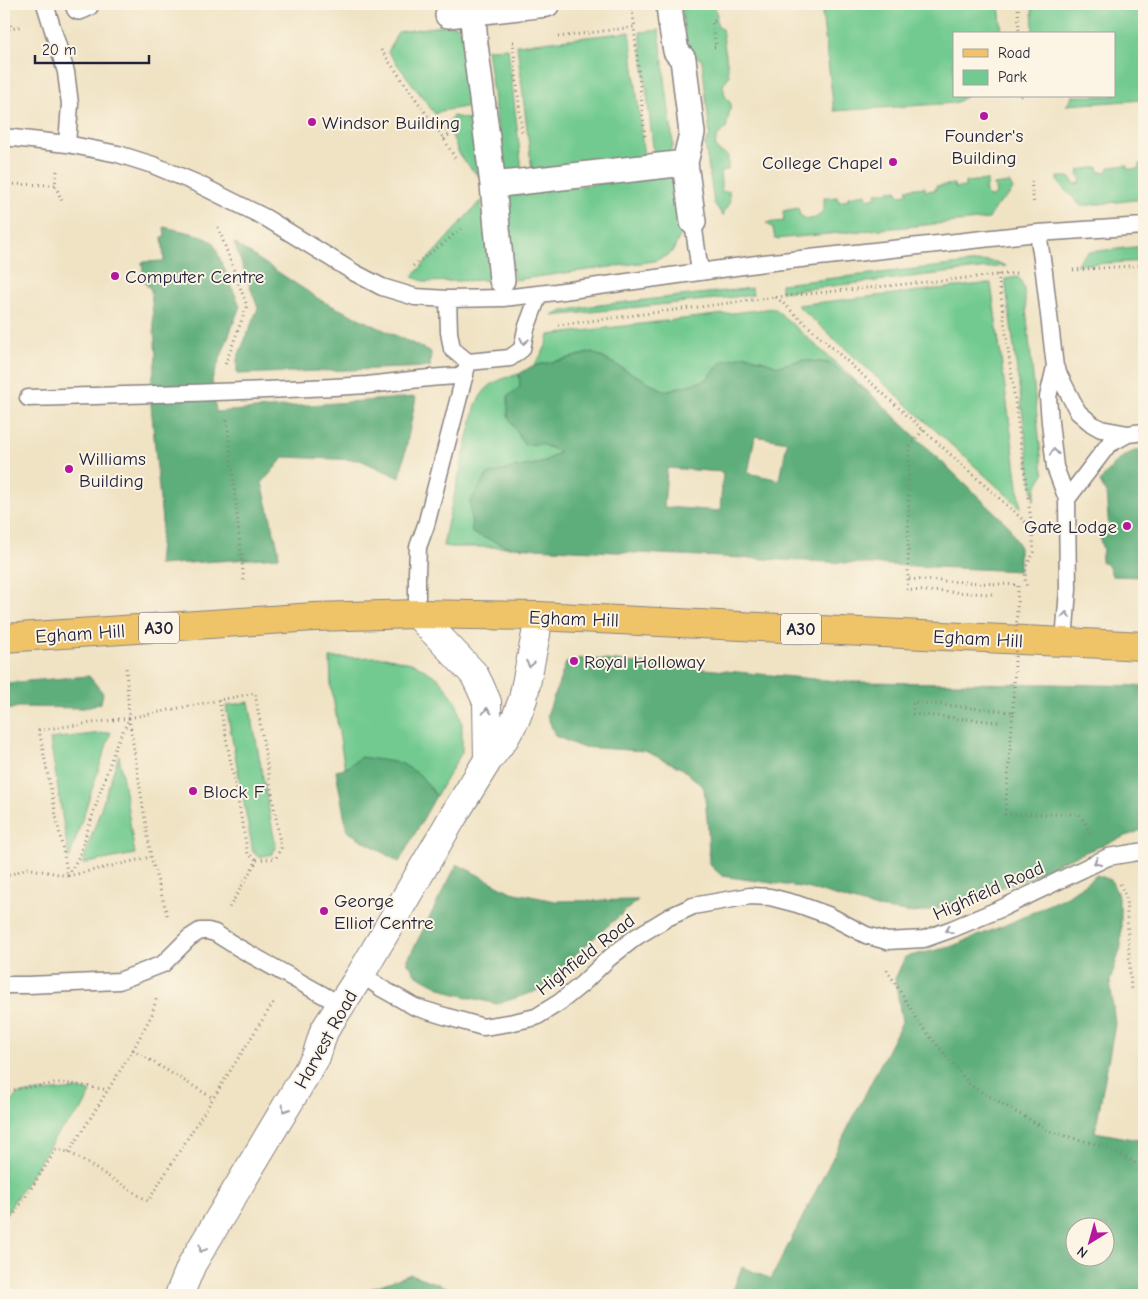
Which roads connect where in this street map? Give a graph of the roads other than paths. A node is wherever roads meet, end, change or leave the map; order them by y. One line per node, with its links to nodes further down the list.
1 (45, 4): 7 (lane)
2 (547, 4): 4 (street)
3 (669, 4): 8 (street)
4 (473, 8): 5 (street); 9 (street)
5 (448, 15)
6 (4, 137): 7 (lane)
7 (66, 144): 16 (lane)
8 (685, 163): 9 (street); 10 (street)
9 (493, 185): 14 (street)
10 (693, 222): 13 (lane)
11 (1144, 226): 12 (lane)
12 (1038, 233): 13 (lane); 17 (lane)
13 (700, 272): 15 (lane)
14 (502, 289): 15 (lane); 16 (lane)
15 (539, 294): 18 (lane, one-way to 18)
16 (448, 298): 18 (lane)
17 (1054, 366): 21 (lane); 22 (lane, one-way to 17)
18 (467, 369): 19 (lane); 23 (lane)
19 (28, 398)
20 (1144, 432): 21 (lane)
21 (1128, 434): 22 (lane)
22 (1067, 499): 26 (lane, one-way to 22)
23 (417, 614): 24 (main road, Egham Hill / A30); 25 (main road, Egham Hill / A30); 28 (street, one-way to 23)
24 (538, 616): 26 (main road, Egham Hill / A30); 28 (street, Harvest Road, one-way to 28)
25 (4, 638)
26 (1064, 642): 27 (main road, Egham Hill / A30)
27 (1144, 646)
28 (488, 760): 30 (street, Harvest Road)
29 (1144, 851): 30 (lane, Highfield Road, one-way to 30)
30 (361, 974): 32 (street, Harvest Road)
31 (4, 985): 32 (lane)
32 (341, 1005): 33 (street, Harvest Road, one-way to 33)
33 (180, 1293)

